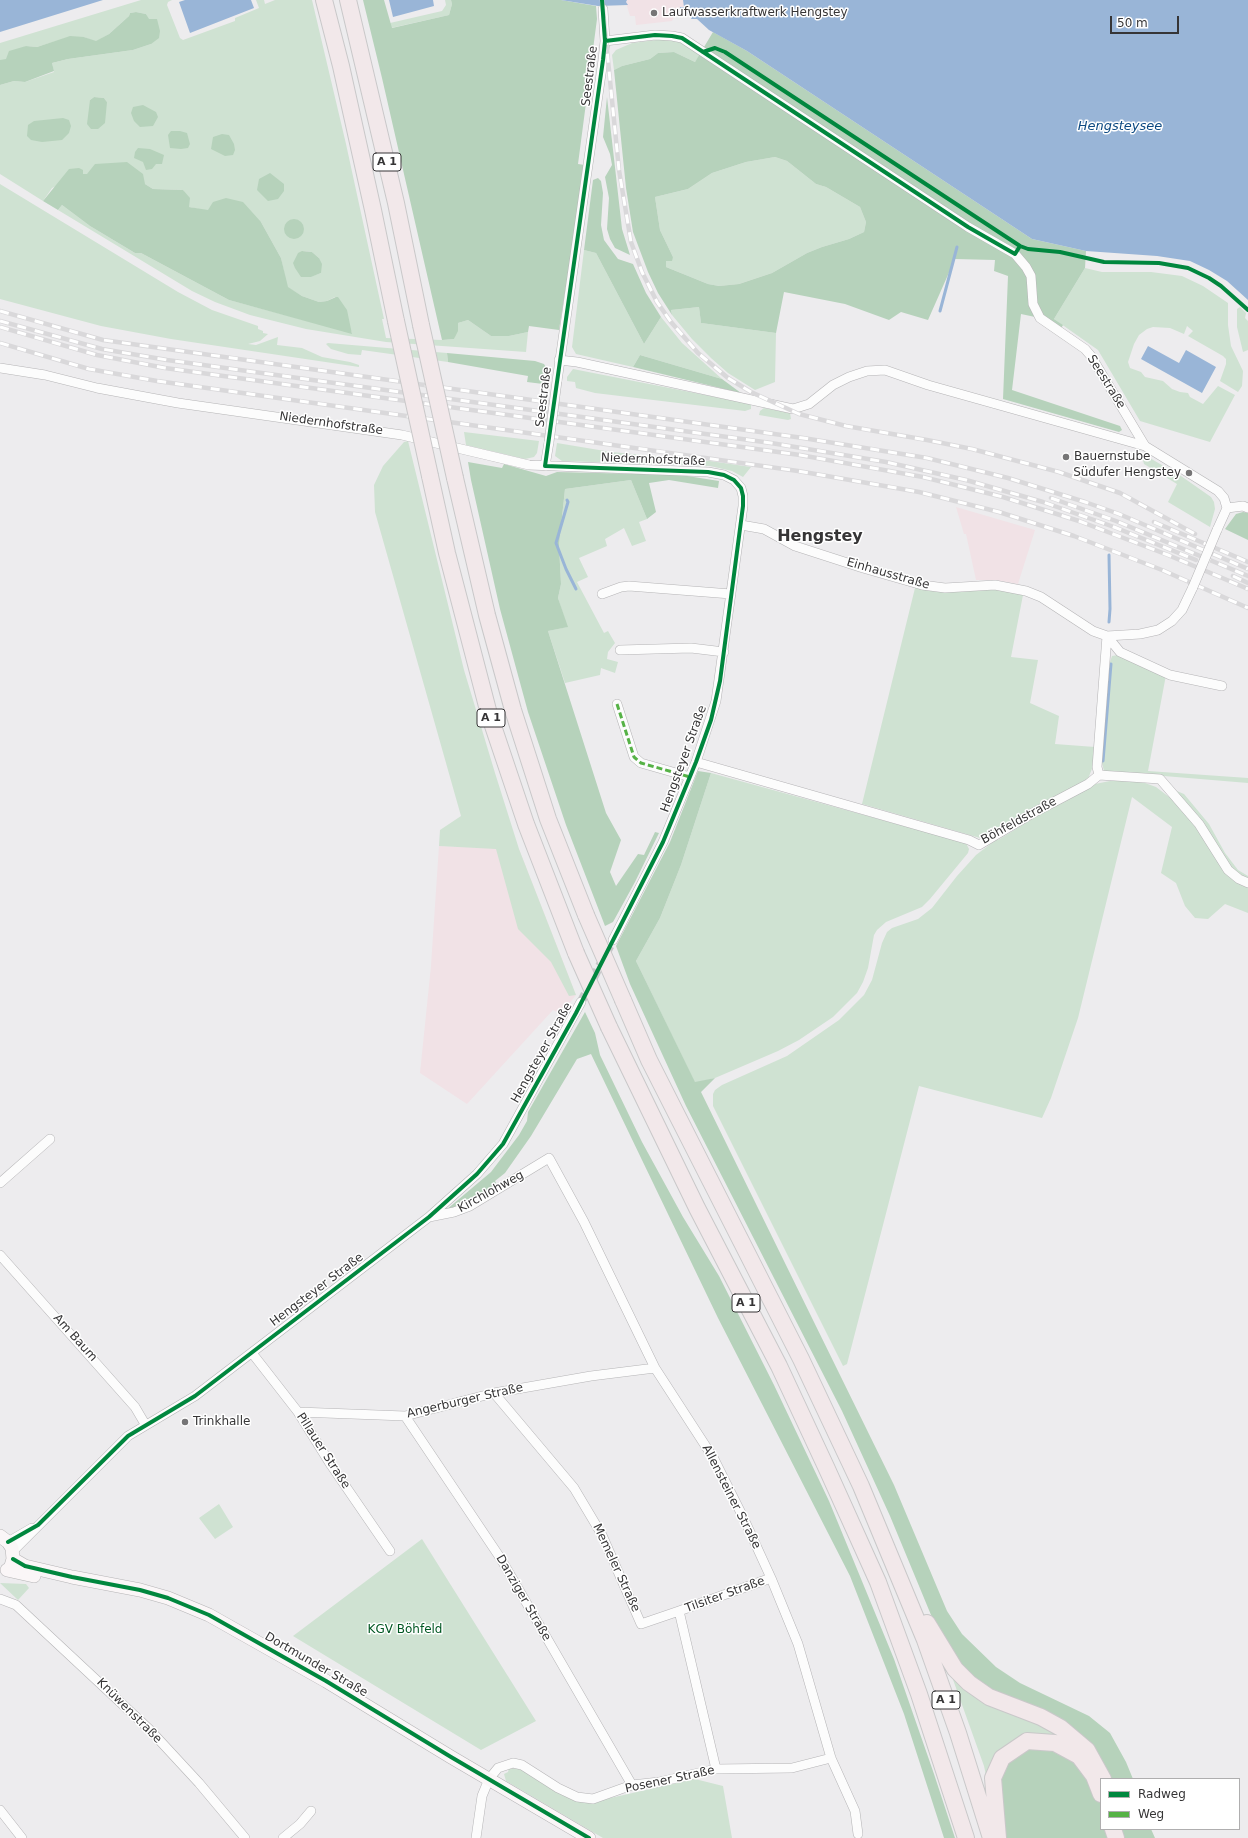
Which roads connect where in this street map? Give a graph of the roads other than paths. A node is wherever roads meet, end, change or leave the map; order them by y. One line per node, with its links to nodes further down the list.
1 (324, 0): 56 (highway, A 1, bridge)
2 (348, 0): 38 (highway, A 1, bridge)
3 (603, 9): 4 (street)
4 (604, 41): 5 (street, Seestraße); 7 (street, Seestraße)
5 (559, 360): 7 (street, Seestraße); 8 (street, Seestraße, bridge)
6 (0, 368): 8 (street, Niedernhofstraße)
7 (1145, 446): 9 (street, Seestraße)
8 (545, 466): 11 (street, Niedernhofstraße)
9 (1227, 508): 10 (street); 14 (street, bridge)
10 (1248, 508)
11 (741, 525): 13 (street, Hengsteyer Straße); 14 (street, Einhausstraße)
12 (602, 594): 13 (street)
13 (732, 594): 16 (street, Hengsteyer Straße)
14 (1107, 636): 17 (street); 20 (street)
15 (620, 650): 16 (street)
16 (724, 652): 19 (street, Hengsteyer Straße)
17 (1222, 686)
18 (617, 704): 21 (street, Hengsteyer Straße)
19 (696, 762): 20 (street, Böhfeldstraße); 21 (street, Hengsteyer Straße)
20 (1099, 775): 22 (street)
21 (690, 777): 23 (street, Hengsteyer Straße)
22 (1248, 883)
23 (613, 940)
24 (581, 1002): 28 (street, Hengsteyer Straße)
25 (50, 1139): 27 (street)
26 (549, 1158): 28 (street, Kirchlohweg); 31 (street, Allensteiner Straße)
27 (0, 1183)
28 (429, 1217): 30 (street, Hengsteyer Straße)
29 (0, 1255): 35 (street, Am Baum)
30 (252, 1353): 33 (street, Pillauer Straße); 35 (street, Hengsteyer Straße)
31 (654, 1368): 32 (street, Angerburger Straße); 39 (street, Allensteiner Straße)
32 (494, 1393): 34 (street, Angerburger Straße); 41 (street, Memeler Straße)
33 (298, 1412): 34 (street, Angerburger Straße); 36 (street, Pillauer Straße)
34 (405, 1416): 46 (street, Danziger Straße)
35 (145, 1424): 37 (street, Hengsteyer Straße)
36 (390, 1551)
37 (7, 1555): 45 (main road, Dortmunder Straße)
38 (894, 1564): 44 (highway); 57 (highway, A 1)
39 (771, 1578): 41 (street, Tilsiter Straße); 42 (street, Allensteiner Straße)
40 (0, 1598): 52 (street, Knüwenstraße)
41 (679, 1611): 43 (street)
42 (831, 1758): 43 (street, Posener Straße); 50 (street, Allensteiner Straße)
43 (716, 1769): 46 (street, Posener Straße)
44 (1102, 1778)
45 (489, 1779): 46 (street, Posener Straße); 54 (street, Posener Straße); 55 (main road, Dortmunder Straße)
46 (632, 1785)
47 (1100, 1791): 58 (highway)
48 (0, 1810): 51 (street)
49 (311, 1811): 53 (street)
50 (858, 1834)
51 (22, 1838)
52 (246, 1838)
53 (282, 1838)
54 (476, 1838)
55 (589, 1838)
56 (966, 1838)
57 (991, 1838)
58 (998, 1838)

